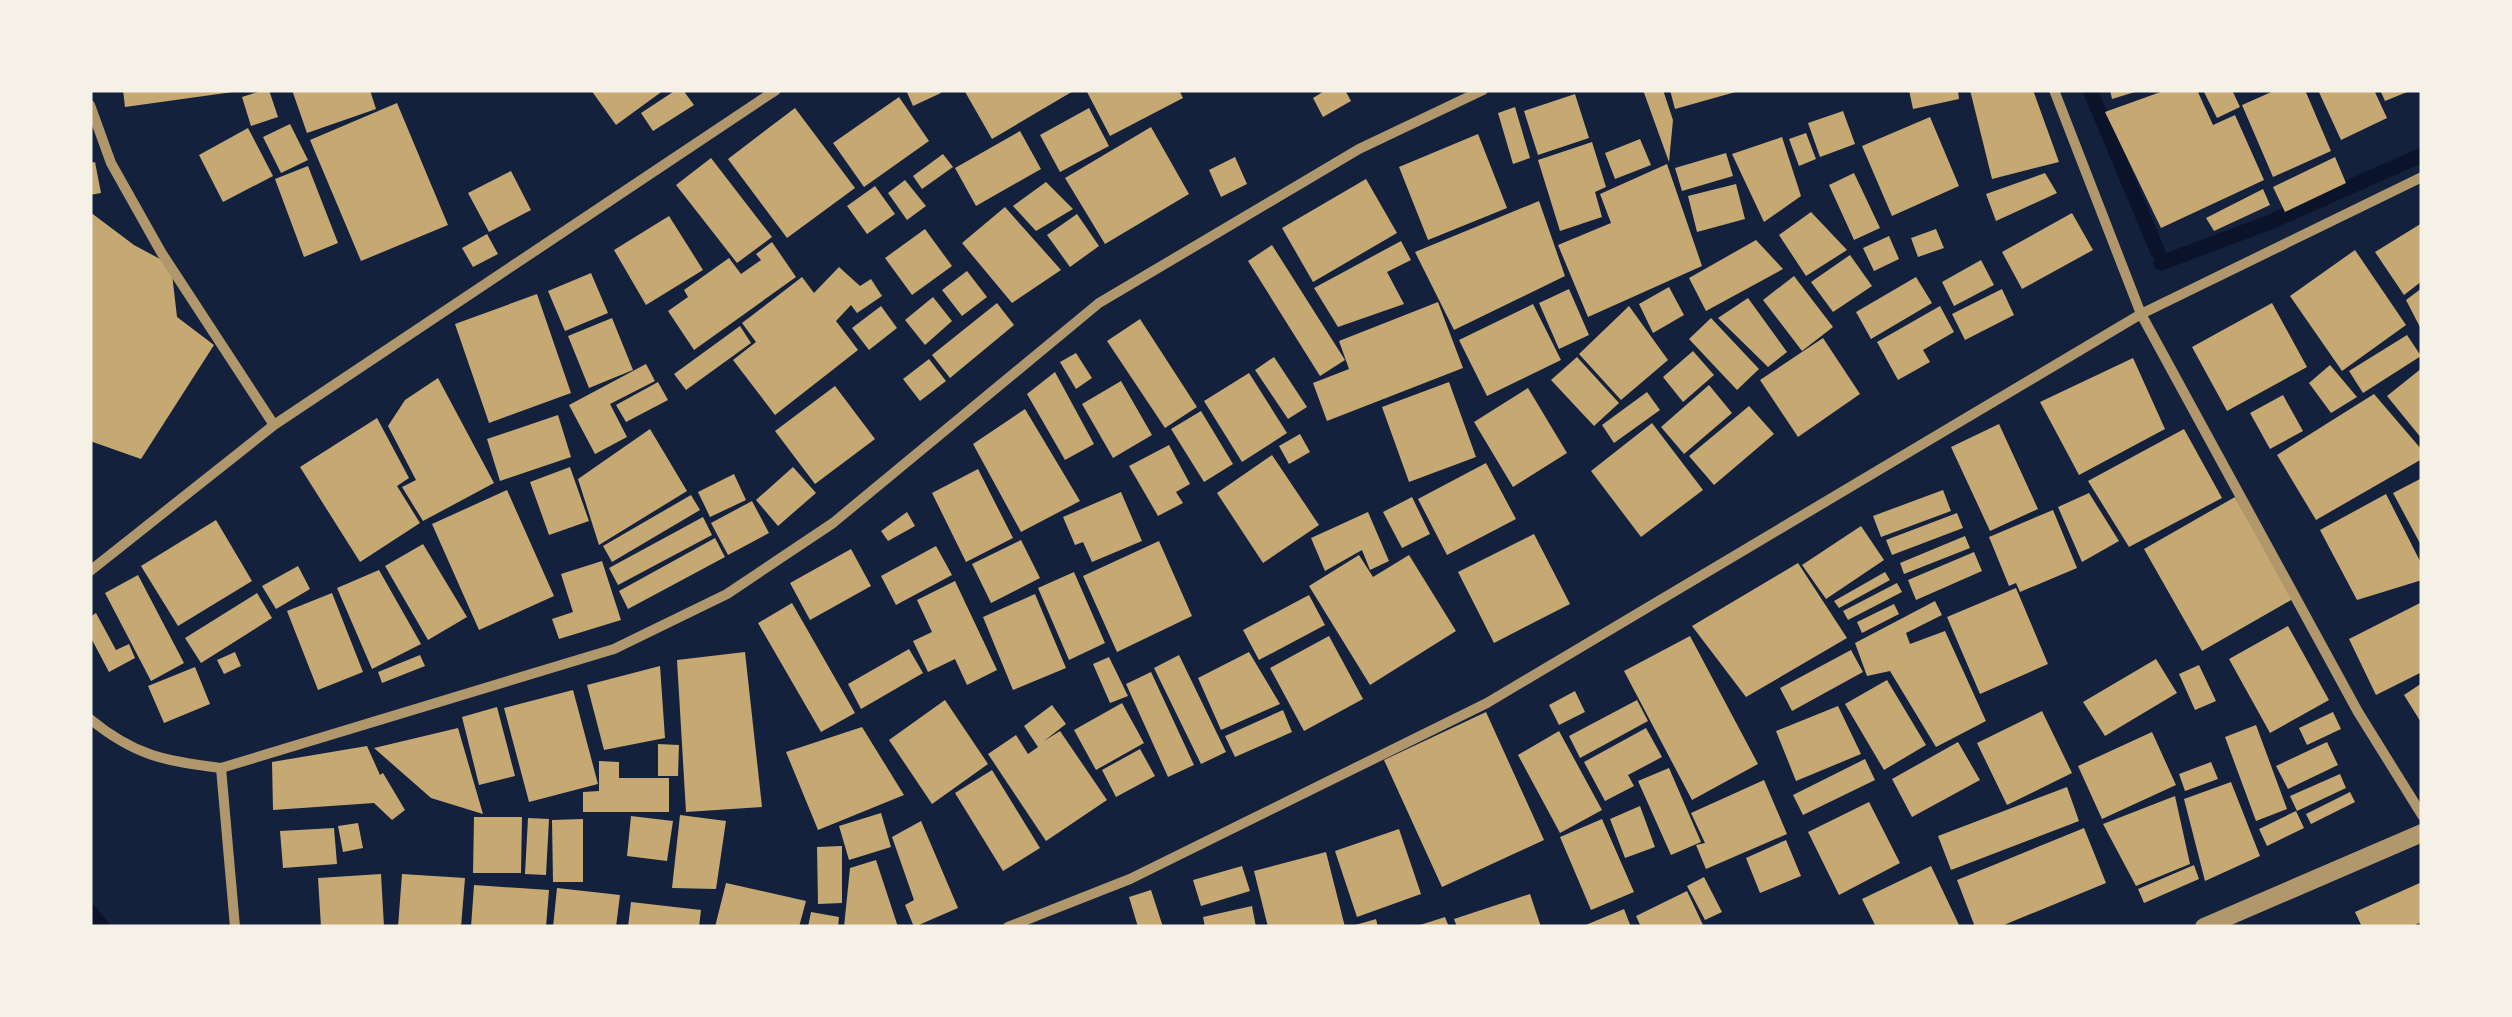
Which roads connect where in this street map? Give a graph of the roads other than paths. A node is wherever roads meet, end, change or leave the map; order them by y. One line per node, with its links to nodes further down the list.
1 (776, 90): 7 (street)
2 (1484, 90): 10 (street)
3 (2054, 90): 6 (street)
4 (90, 105): 7 (street)
5 (2422, 177): 6 (street)
6 (2141, 314): 11 (street); 14 (street)
7 (274, 425): 8 (street)
8 (90, 571)
9 (90, 719): 10 (street)
10 (221, 768): 13 (street)
11 (2422, 816)
12 (2422, 834): 15 (street)
13 (235, 927)
14 (1008, 927)
15 (2204, 927)

